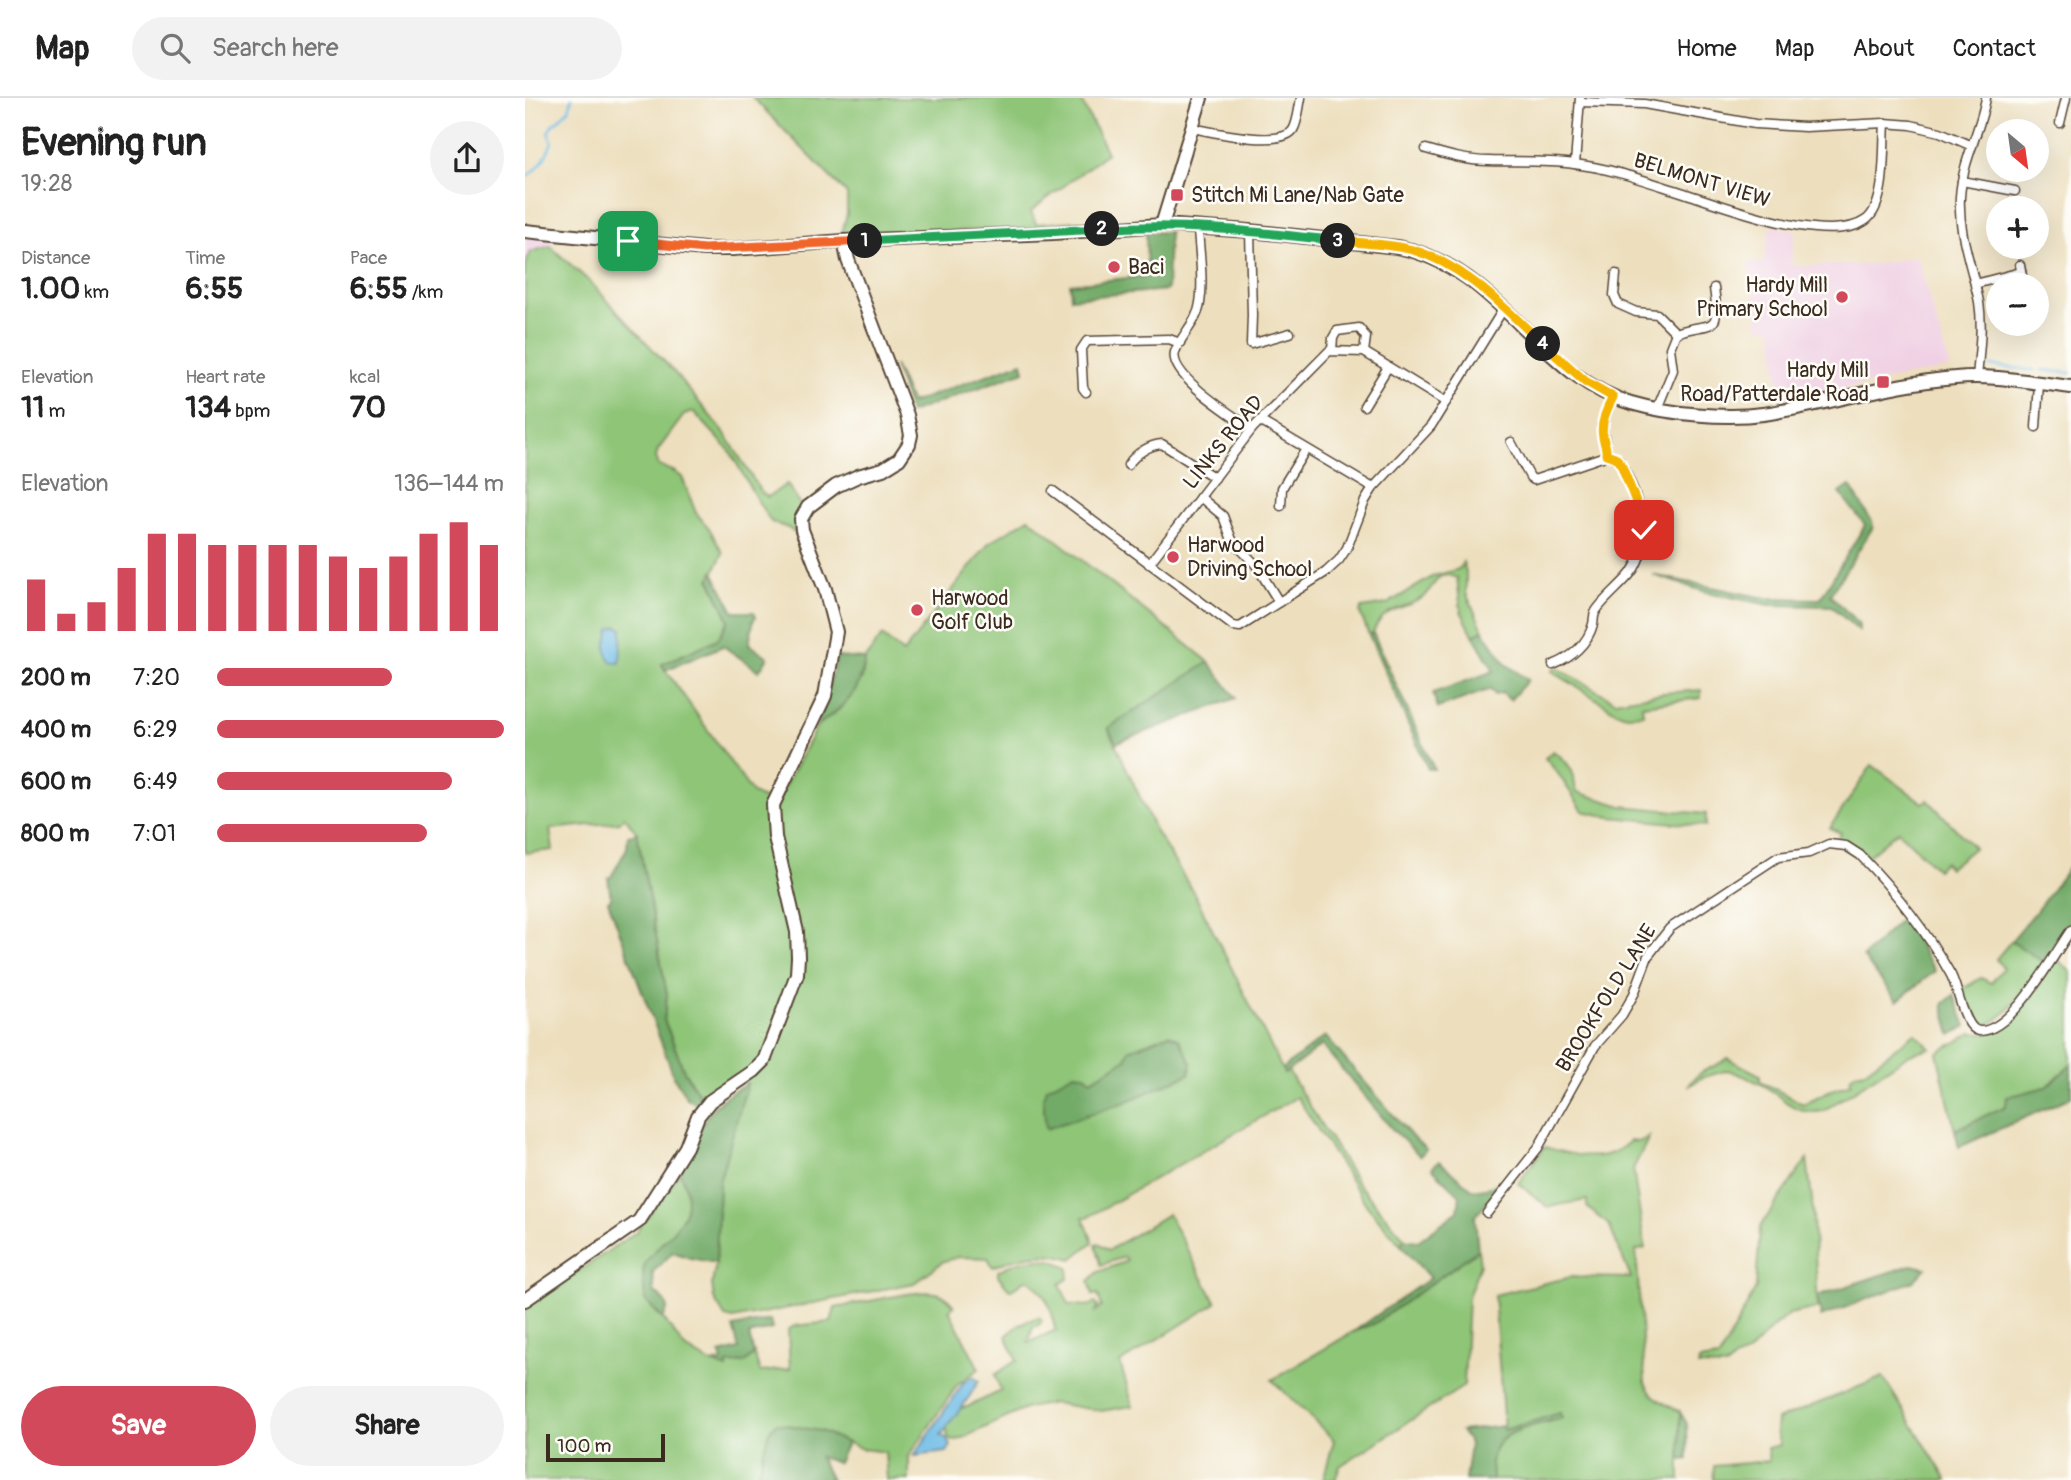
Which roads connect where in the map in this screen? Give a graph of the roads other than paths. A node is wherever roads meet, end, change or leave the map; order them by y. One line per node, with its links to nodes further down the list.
1 (1201, 98): 8 (main road)
2 (1301, 98): 8 (street)
3 (1986, 98): 9 (street)
4 (2066, 98): 7 (street)
5 (1580, 100): 6 (street); 11 (street)
6 (1885, 123): 9 (street); 11 (street, BELMONT VIEW)
7 (2071, 125)
8 (1192, 128): 14 (main road)
9 (1972, 146): 12 (street)
10 (1427, 149): 11 (street, BELMONT VIEW)
11 (1575, 164)
12 (1962, 181): 13 (street); 21 (street)
13 (2015, 191)
14 (1162, 225): 15 (main road); 18 (main road)
15 (1198, 227): 17 (main road); 26 (street)
16 (525, 231): 18 (main road)
17 (1250, 231): 23 (main road); 24 (street)
18 (844, 241): 55 (main road)
19 (1616, 274): 25 (street)
20 (1986, 281): 21 (street)
21 (1975, 284): 30 (street)
22 (1714, 288): 25 (street)
23 (1504, 307): 34 (main road); 35 (street)
24 (1290, 333)
25 (1676, 333): 37 (street)
26 (1180, 343): 33 (street); 40 (street)
27 (1332, 350): 28 (street, LINKS ROAD); 28 (street, LINKS ROAD); 38 (street, LINKS ROAD)
28 (1364, 352): 29 (street, LINKS ROAD)
29 (1388, 367): 35 (street, LINKS ROAD); 36 (street)
30 (1977, 378): 31 (main road); 37 (main road)
31 (2039, 384): 32 (main road); 39 (street)
32 (2071, 387)
33 (1086, 392)
34 (1613, 397): 37 (main road); 43 (street)
35 (1446, 402): 46 (street)
36 (1364, 403)
37 (1657, 409)
38 (1259, 421): 40 (street, LINKS ROAD); 42 (street)
39 (2036, 427)
40 (1252, 429): 45 (street, LINKS ROAD)
41 (1511, 442): 43 (street)
42 (1306, 449): 46 (street); 49 (street)
43 (1606, 454): 52 (street)
44 (1128, 466): 45 (street)
45 (1215, 478): 48 (street, LINKS ROAD)
46 (1373, 488): 51 (street)
47 (1052, 491): 50 (street)
48 (1200, 497): 50 (street, LINKS ROAD); 51 (street)
49 (1281, 507)
50 (1149, 564): 51 (street)
51 (1279, 602)
52 (1553, 665)
53 (2071, 930): 54 (street, BROOKFOLD LANE)
54 (1487, 1213)
55 (525, 1300)

